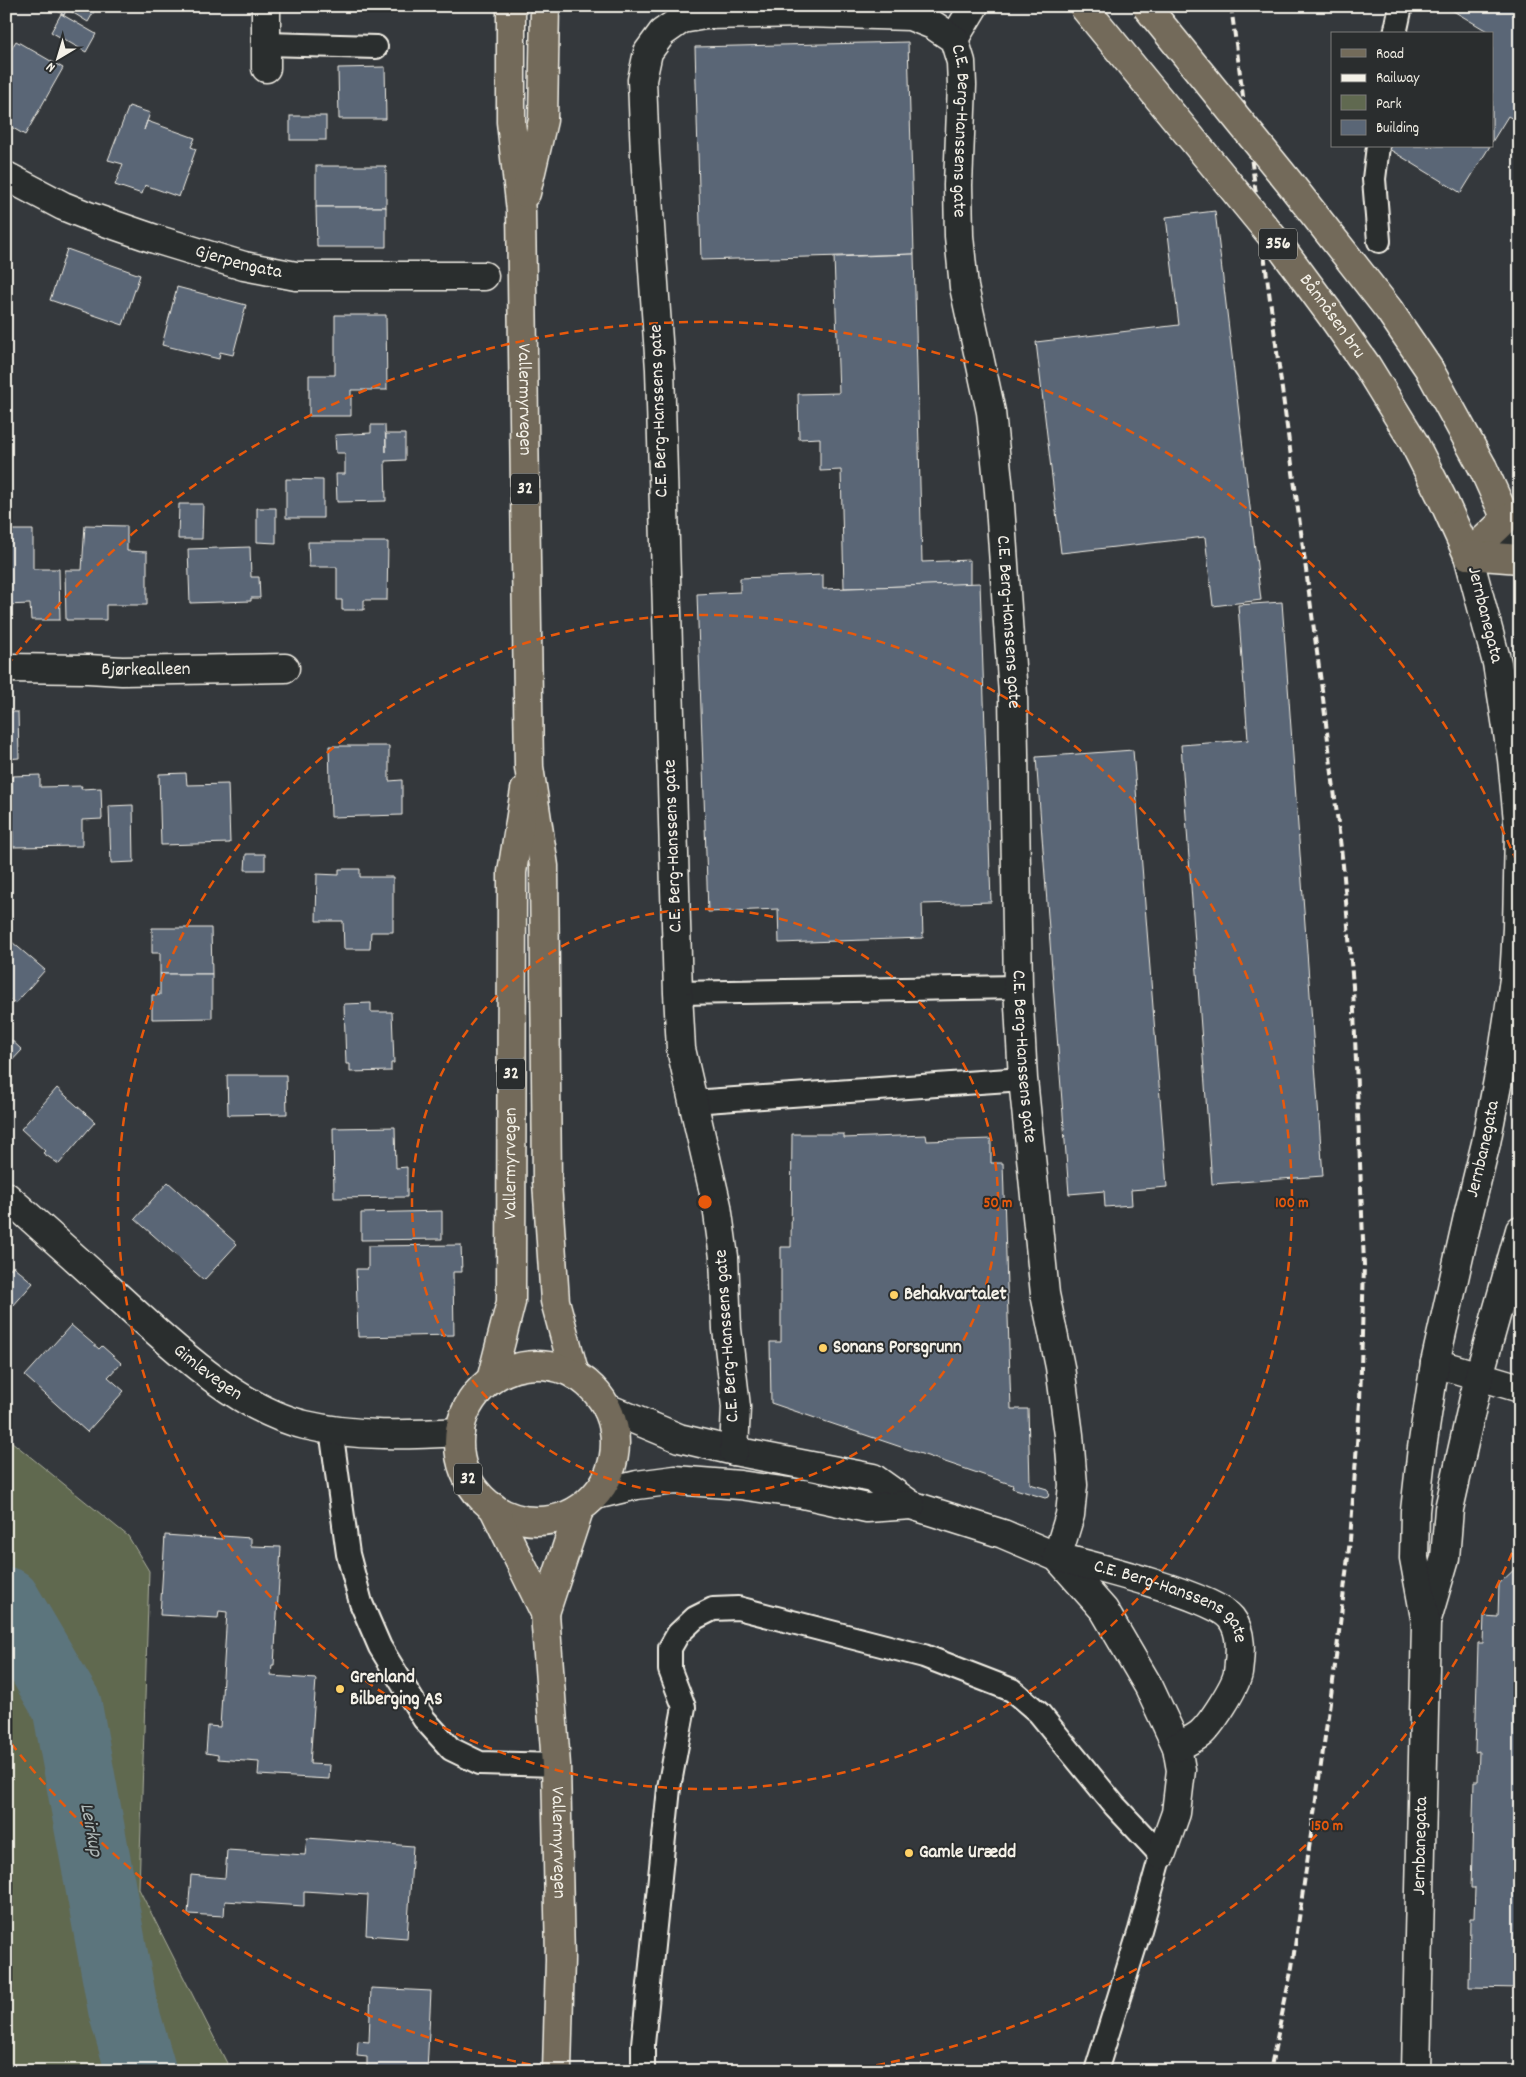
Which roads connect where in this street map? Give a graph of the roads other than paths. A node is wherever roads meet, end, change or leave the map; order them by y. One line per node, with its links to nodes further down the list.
1 (266, 6): 11 (street)
2 (511, 6): 14 (main road, Vallermyrvegen / 32)
3 (545, 6): 14 (main road, Vallermyrvegen / 32)
4 (974, 6): 9 (street)
5 (1083, 6): 17 (main road, Bånnåsen bru / 356, bridge)
6 (1146, 6): 18 (main road, Jernbanegata / 356, bridge)
7 (1401, 6): 8 (lane)
8 (1395, 32)
9 (954, 39): 24 (street, C.E. Berg-Hanssens gate); 25 (street, C.E. Berg-Hanssens gate)
10 (376, 47): 11 (lane)
11 (266, 56)
12 (1378, 148): 15 (lane)
13 (6, 176): 16 (street, Gjerpengata)
14 (521, 211): 23 (main road, Vallermyrvegen / 32)
15 (1379, 241)
16 (484, 276)
17 (1444, 502): 19 (main road, Jernbanegata / 356)
18 (1513, 516): 19 (main road, Jernbanegata); 20 (street, Jernbanegata)
19 (1468, 556): 20 (main road, Jernbanegata); 30 (street, Jernbanegata)
20 (1520, 558)
21 (6, 668): 22 (street, Bjørkealleen)
22 (285, 668)
23 (529, 767): 31 (main road, Vallermyrvegen / 32); 33 (main road, Vallermyrvegen / 32)
24 (1018, 987): 25 (lane); 26 (street, C.E. Berg-Hanssens gate)
25 (678, 993): 27 (street, C.E. Berg-Hanssens gate)
26 (1023, 1079): 27 (lane); 42 (street, C.E. Berg-Hanssens gate)
27 (692, 1102): 38 (street, C.E. Berg-Hanssens gate)
28 (6, 1196): 36 (street, Gimlevegen)
29 (1520, 1230): 32 (street, Jernbanegata)
30 (1435, 1363): 32 (street); 44 (street, Jernbanegata)
31 (575, 1375): 33 (main road, 32); 35 (main road, 32)
32 (1480, 1376): 34 (street); 44 (street, Jernbanegata)
33 (491, 1380): 37 (main road, 32)
34 (1520, 1388)
35 (607, 1408): 38 (street, C.E. Berg-Hanssens gate); 39 (main road, 32)
36 (331, 1429): 37 (street, Gimlevegen); 46 (lane)
37 (460, 1432): 41 (main road, 32)
38 (734, 1451): 40 (street, C.E. Berg-Hanssens gate)
39 (588, 1502): 40 (street, C.E. Berg-Hanssens gate); 41 (main road, 32); 43 (main road, Vallermyrvegen / 32)
40 (911, 1505): 42 (street, C.E. Berg-Hanssens gate)
41 (493, 1507): 43 (main road, Vallermyrvegen / 32)
42 (1057, 1556): 45 (street, C.E. Berg-Hanssens gate); 45 (street, C.E. Berg-Hanssens gate)
43 (545, 1613): 46 (main road, Vallermyrvegen / 32)
44 (1426, 1622): 51 (street, Jernbanegata)
45 (1177, 1747): 47 (street, C.E. Berg-Hanssens gate)
46 (556, 1765): 48 (main road, Vallermyrvegen / 32)
47 (1161, 1855): 49 (lane); 50 (lane)
48 (557, 2071)
49 (643, 2071)
50 (1096, 2071)
51 (1416, 2071)

